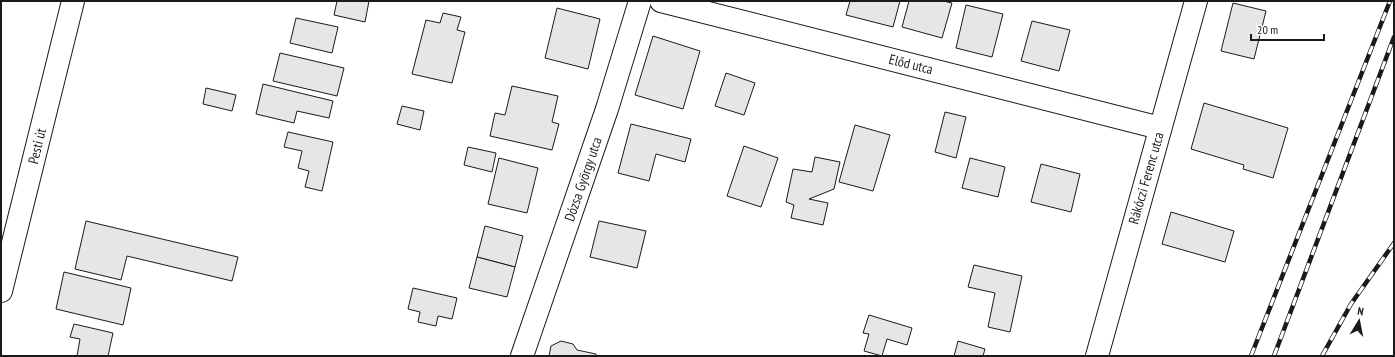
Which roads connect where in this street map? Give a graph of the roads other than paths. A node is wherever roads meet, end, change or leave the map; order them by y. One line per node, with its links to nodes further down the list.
1 (73, 1): 6 (street, Pesti út)
2 (640, 1): 7 (street, Dózsa György utca)
3 (661, 1): 5 (street, Előd utca)
4 (1196, 1): 5 (street, Rákóczi Ferenc utca)
5 (1160, 128): 8 (street, Rákóczi Ferenc utca)
6 (1, 291)
7 (522, 356)
8 (1097, 356)

